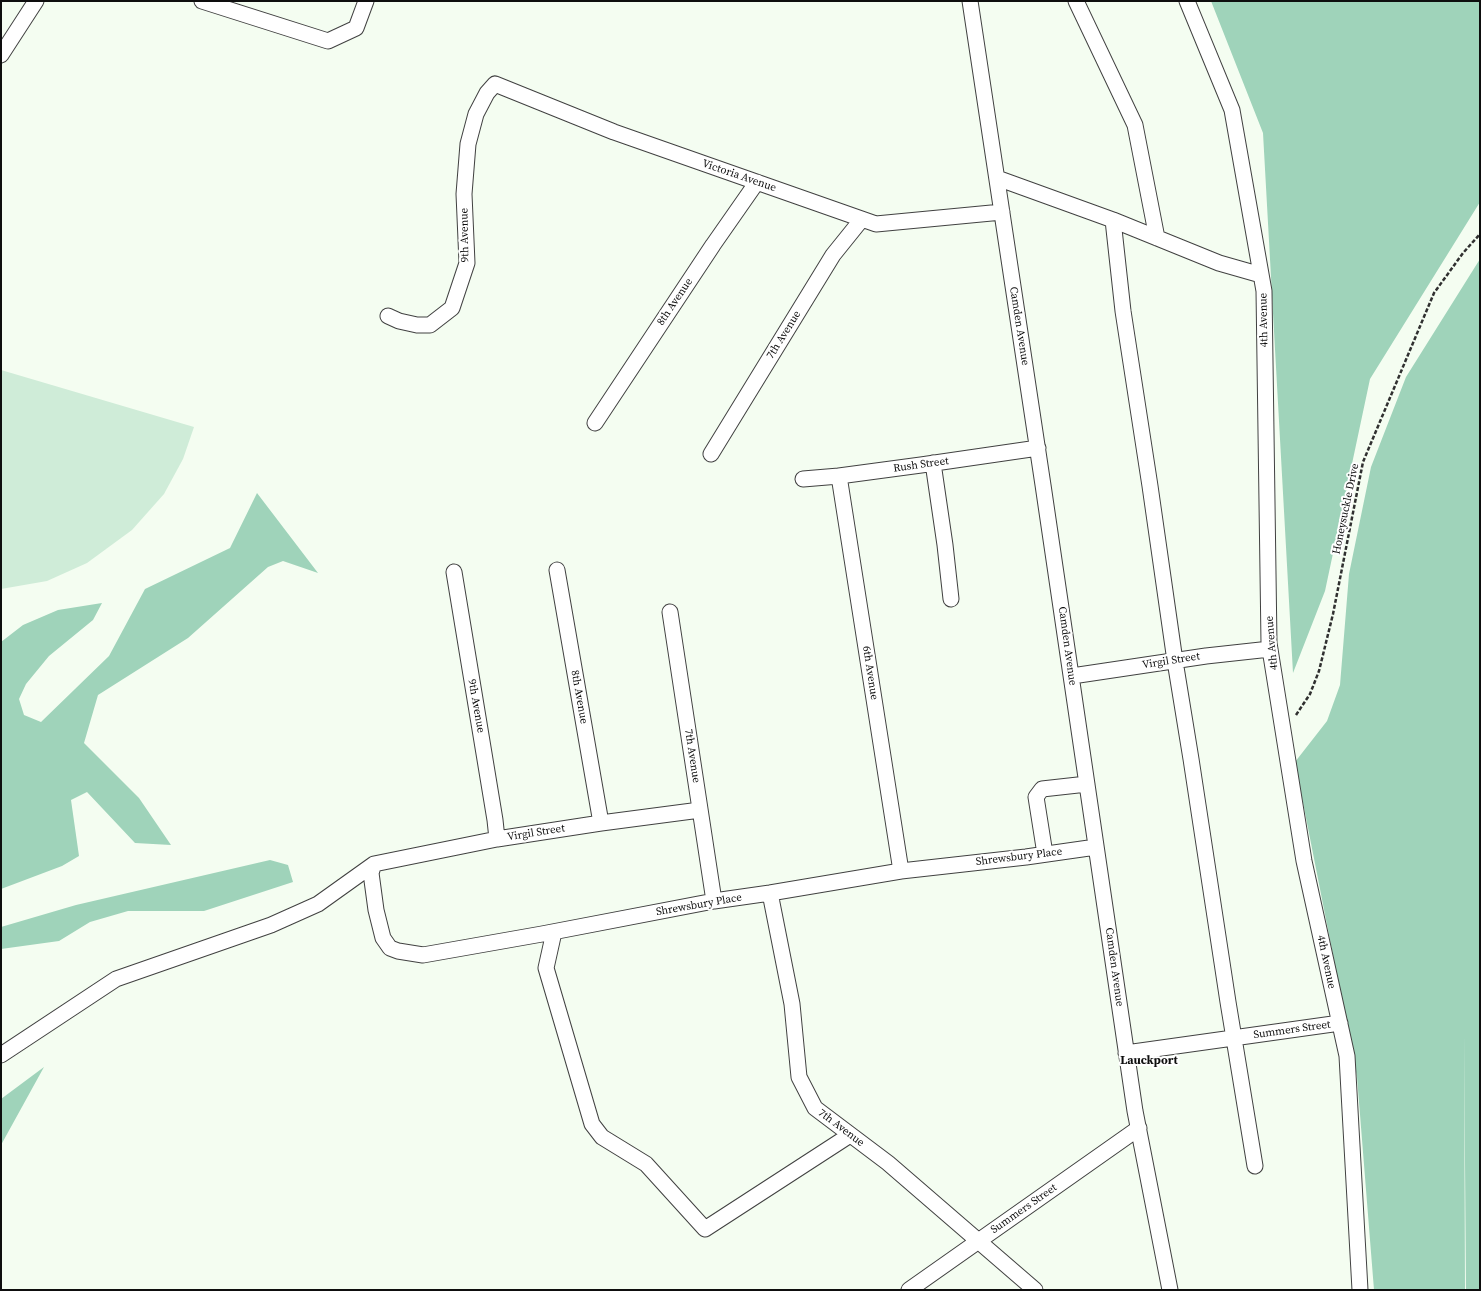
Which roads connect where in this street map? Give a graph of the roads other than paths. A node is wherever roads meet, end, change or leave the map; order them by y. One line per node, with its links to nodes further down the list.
1 (36, 1): 7 (street)
2 (202, 1): 3 (street)
3 (366, 1)
4 (970, 1): 9 (street, Camden Avenue)
5 (1076, 1): 14 (street)
6 (1187, 1): 15 (street, 4th Avenue)
7 (1, 55)
8 (487, 93): 10 (street, Victoria Avenue); 16 (street, 9th Avenue)
9 (997, 178): 11 (street, Camden Avenue); 13 (street)
10 (757, 182): 12 (street, Victoria Avenue); 17 (street, 8th Avenue)
11 (1002, 212): 12 (street, Victoria Avenue); 18 (street, Camden Avenue)
12 (862, 219): 19 (street, 7th Avenue)
13 (1113, 220): 14 (street); 28 (street)
14 (1157, 238): 15 (street)
15 (1261, 275): 27 (street, 4th Avenue)
16 (388, 316)
17 (595, 423)
18 (1038, 448): 20 (street, Rush Street); 29 (street, Camden Avenue)
19 (711, 454)
20 (933, 463): 21 (street, Rush Street); 25 (street)
21 (839, 476): 22 (street, Rush Street); 37 (street, 6th Avenue)
22 (803, 479)
23 (557, 570): 32 (street, 8th Avenue)
24 (454, 572): 33 (street, 9th Avenue)
25 (951, 599)
26 (670, 612): 31 (street, 7th Avenue)
27 (1270, 649): 28 (street, Virgil Street); 41 (street, 4th Avenue)
28 (1175, 661): 29 (street, Virgil Street); 42 (street)
29 (1072, 676): 30 (street, Camden Avenue)
30 (1087, 784): 34 (street, Camden Avenue); 35 (street)
31 (700, 810): 32 (street, Virgil Street); 39 (street, 7th Avenue)
32 (601, 823): 33 (street, Virgil Street)
33 (497, 839): 36 (street, Virgil Street)
34 (1096, 847): 35 (street, Shrewsbury Place); 43 (street, Camden Avenue)
35 (1045, 854): 37 (street, Shrewsbury Place)
36 (374, 864): 40 (street, Shrewsbury Place); 44 (street)
37 (901, 870): 38 (street, Shrewsbury Place)
38 (770, 893): 39 (street, Shrewsbury Place); 46 (street, 7th Avenue)
39 (714, 901): 40 (street, Shrewsbury Place)
40 (554, 932): 46 (street)
41 (1340, 1023): 42 (street, Summers Street); 52 (street, 4th Avenue)
42 (1234, 1037): 43 (street, Summers Street); 47 (street)
43 (1126, 1053): 45 (street, Camden Avenue)
44 (1, 1055)
45 (1138, 1128): 48 (street, Summers Street); 51 (street, Camden Avenue)
46 (850, 1135): 48 (street, 7th Avenue)
47 (1255, 1166)
48 (978, 1241): 49 (street, Summers Street); 50 (street, 7th Avenue)
49 (909, 1290)
50 (1035, 1290)
51 (1170, 1290)
52 (1360, 1290)

